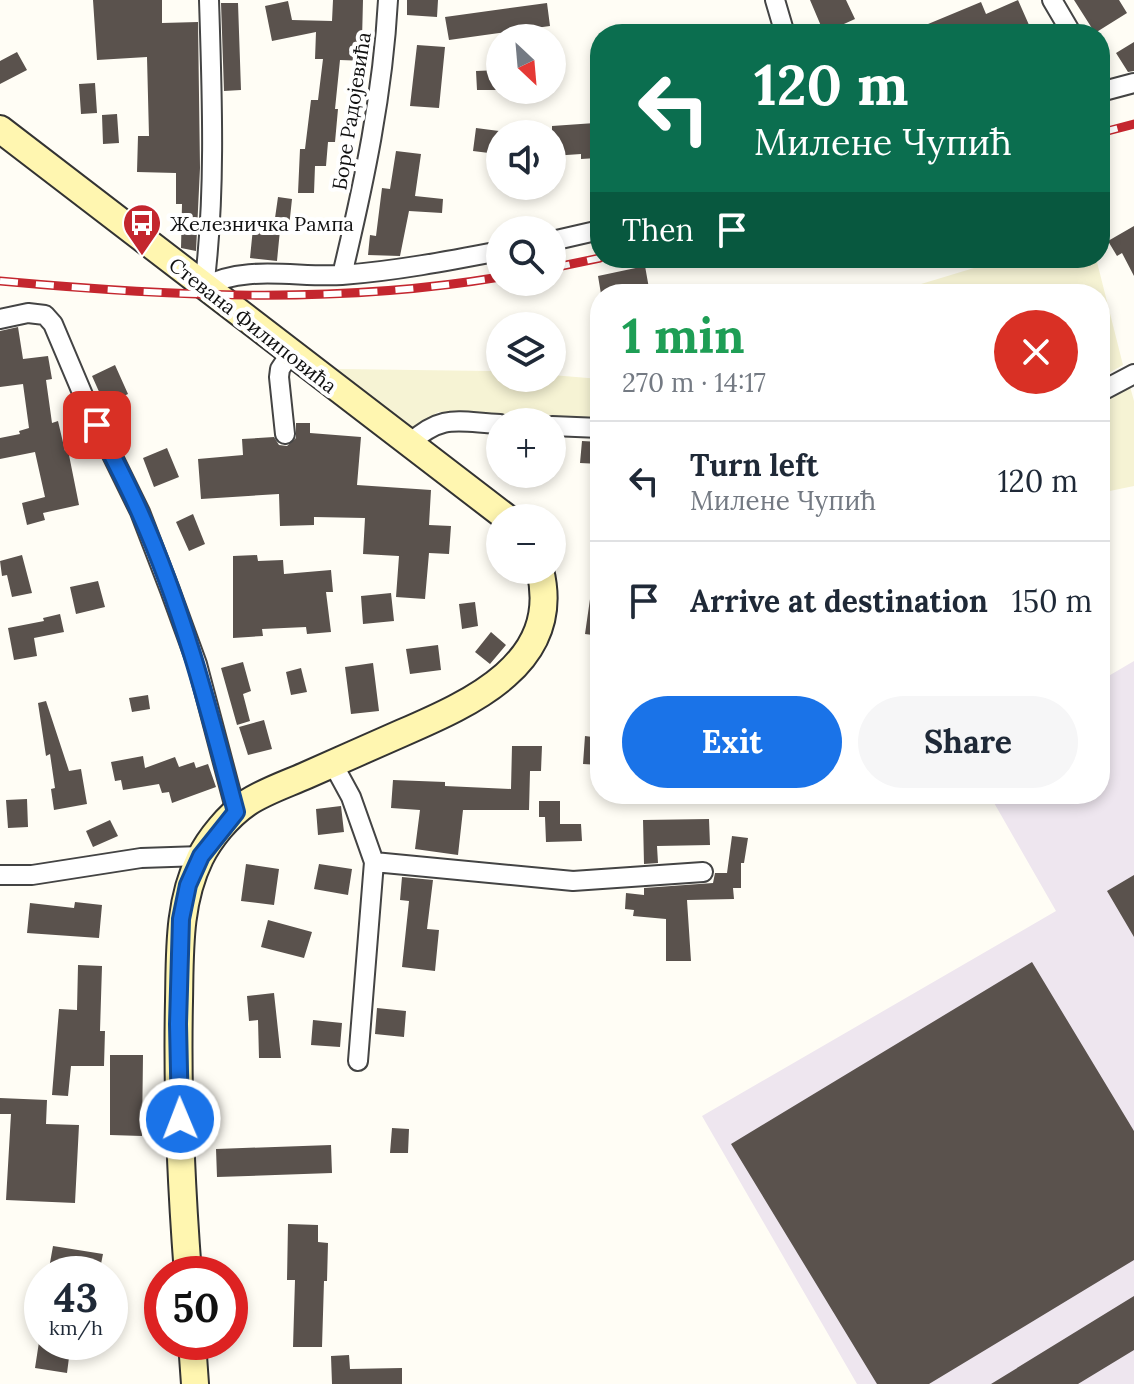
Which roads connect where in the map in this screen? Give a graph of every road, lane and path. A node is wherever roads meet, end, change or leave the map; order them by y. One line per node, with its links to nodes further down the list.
1 (209, 0): 14 (street)
2 (388, 0): 13 (street, Боре Радојевића)
3 (775, 0): 5 (street)
4 (1052, 0): 6 (street)
5 (782, 24)
6 (1066, 24)
7 (1134, 83): 8 (street)
8 (1110, 89)
9 (0, 129): 14 (main road, Стевана Филиповића)
10 (590, 232): 11 (street)
11 (566, 238)
12 (486, 254): 13 (street)
13 (342, 275): 14 (street)
14 (204, 287): 16 (main road, Стевана Филиповића)
15 (0, 319): 27 (street)
16 (290, 354): 22 (street); 23 (main road, Стевана Филиповића)
17 (1134, 374): 18 (street)
18 (1110, 387)
19 (486, 424): 23 (street)
20 (566, 427): 21 (street)
21 (590, 428)
22 (285, 434)
23 (410, 443): 24 (main road, Стевана Филиповића)
24 (489, 504)
25 (542, 584): 26 (main road)
26 (333, 764): 27 (main road); 29 (street)
27 (236, 812): 28 (main road)
28 (201, 856): 31 (street); 33 (main road)
29 (374, 862): 30 (street); 32 (street)
30 (703, 872)
31 (0, 875)
32 (358, 1061)
33 (187, 1256)
34 (193, 1360): 35 (main road)
35 (195, 1384)

